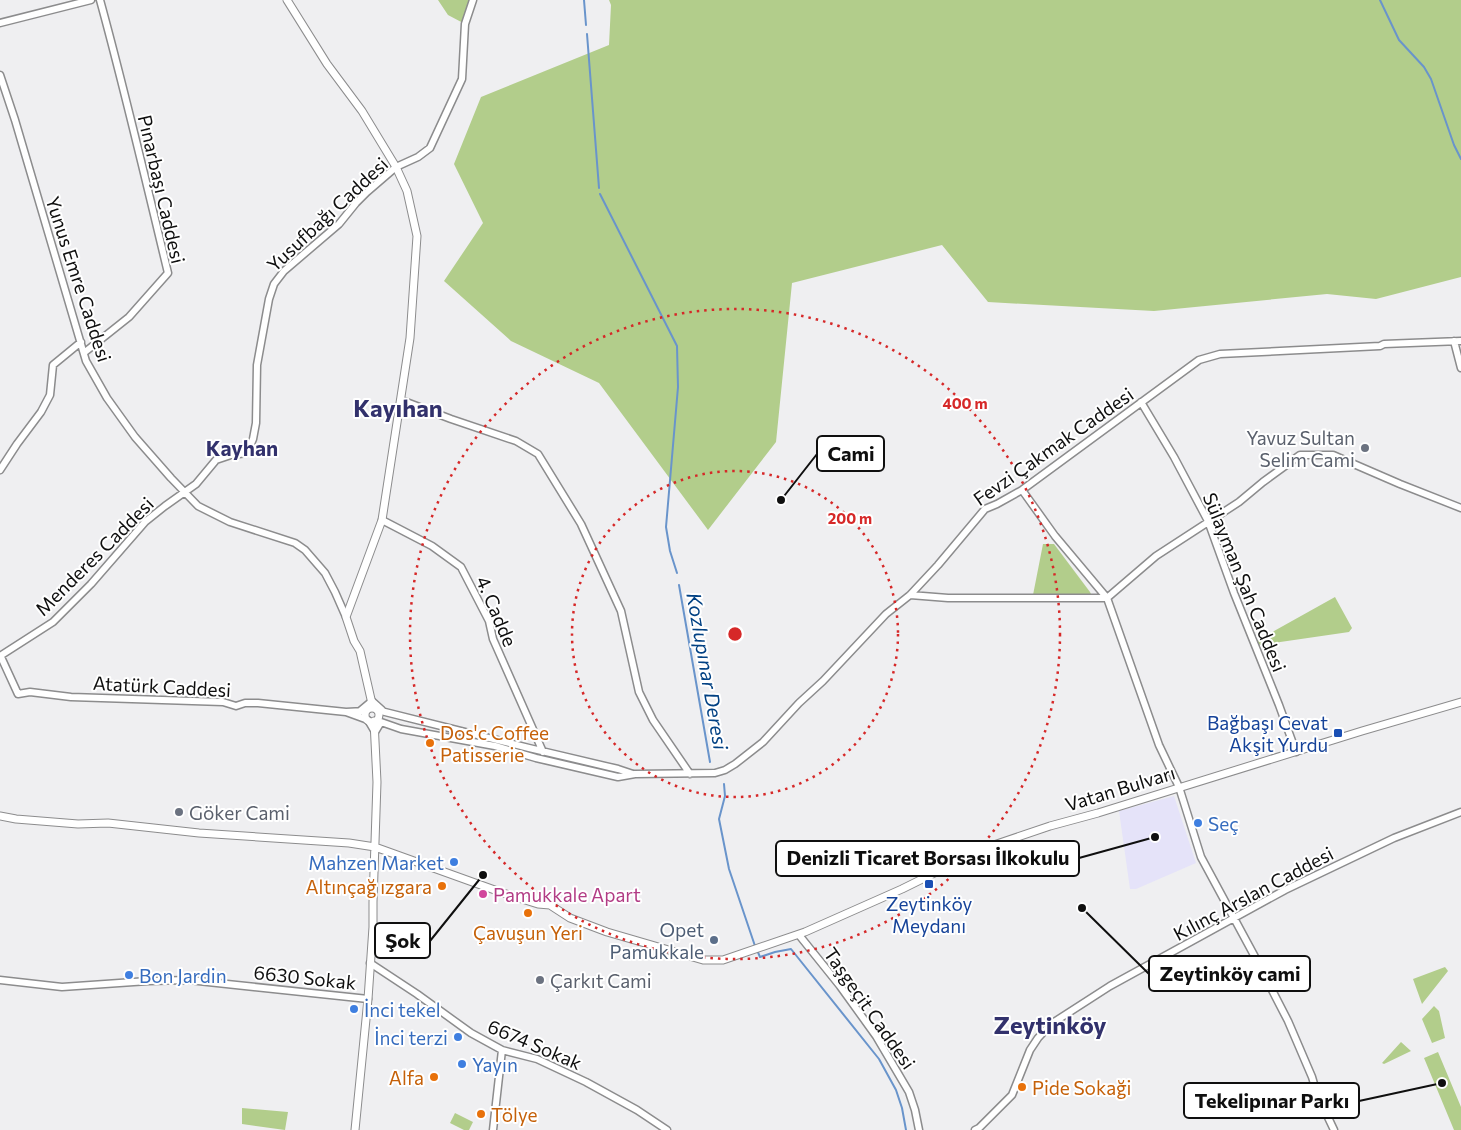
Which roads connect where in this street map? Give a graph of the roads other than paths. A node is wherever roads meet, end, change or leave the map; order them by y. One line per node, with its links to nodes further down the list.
1 (91, 0): 5 (street)
2 (100, 0): 10 (street, Pınarbaşı Caddesi)
3 (287, 0): 7 (main road)
4 (472, 0): 7 (street, Yusufbağı Caddesi)
5 (0, 23)
6 (0, 75): 9 (street, Yunus Emre Caddesi)
7 (396, 167): 12 (main road); 16 (street, Yusufbağı Caddesi)
8 (1458, 341): 11 (street); 13 (street, Fevzi Çakmak Caddesi)
9 (81, 342): 10 (street, Yunus Emre Caddesi); 14 (street)
10 (85, 352): 16 (street, Yunus Emre Caddesi)
11 (1461, 368)
12 (401, 400): 18 (main road); 31 (street)
13 (1141, 402): 15 (street, Fevzi Çakmak Caddesi); 19 (street, Sülayman Şah Caddesi)
14 (0, 470)
15 (1022, 490): 20 (street, Fevzi Çakmak Caddesi); 21 (street)
16 (184, 492): 22 (street, Yunus Emre Caddesi); 23 (street, Menderes Caddesi)
17 (1461, 508): 19 (street)
18 (382, 520): 22 (main road); 28 (street, 4. Cadde)
19 (1208, 520): 21 (street); 29 (street, Sülayman Şah Caddesi)
20 (910, 595): 21 (street); 31 (street, Fevzi Çakmak Caddesi)
21 (1107, 598): 32 (street)
22 (346, 617): 25 (main road)
23 (1, 656): 26 (street, Atatürk Caddesi)
24 (1461, 702): 29 (main road, Vatan Bulvarı)
25 (375, 708): 26 (street); 27 (main road); 27 (main road); 28 (street)
26 (346, 712): 27 (street)
27 (374, 721): 30 (street); 35 (main road)
28 (543, 752): 30 (street)
29 (1296, 752): 32 (main road, Vatan Bulvarı)
30 (635, 774): 31 (street, Fevzi Çakmak Caddesi)
31 (690, 774)
32 (1179, 787): 36 (street); 37 (main road, Vatan Bulvarı)
33 (1461, 812): 36 (street, Kılınç Arslan Caddesi)
34 (0, 816): 35 (main road, Vatan Bulvarı)
35 (375, 846): 37 (main road, Vatan Bulvarı); 38 (main road)
36 (1234, 918): 46 (street, Kılınç Arslan Caddesi); 47 (street)
37 (799, 935): 45 (street, Taşgeçit Caddesi)
38 (370, 963): 40 (main road); 41 (street, 6674 Sokak)
39 (0, 980): 40 (street, 6630 Sokak)
40 (368, 999): 42 (main road)
41 (502, 1050): 43 (street); 44 (street, 6674 Sokak)
42 (355, 1130)
43 (493, 1130)
44 (667, 1130)
45 (919, 1130)
46 (975, 1130)
47 (1334, 1130)

